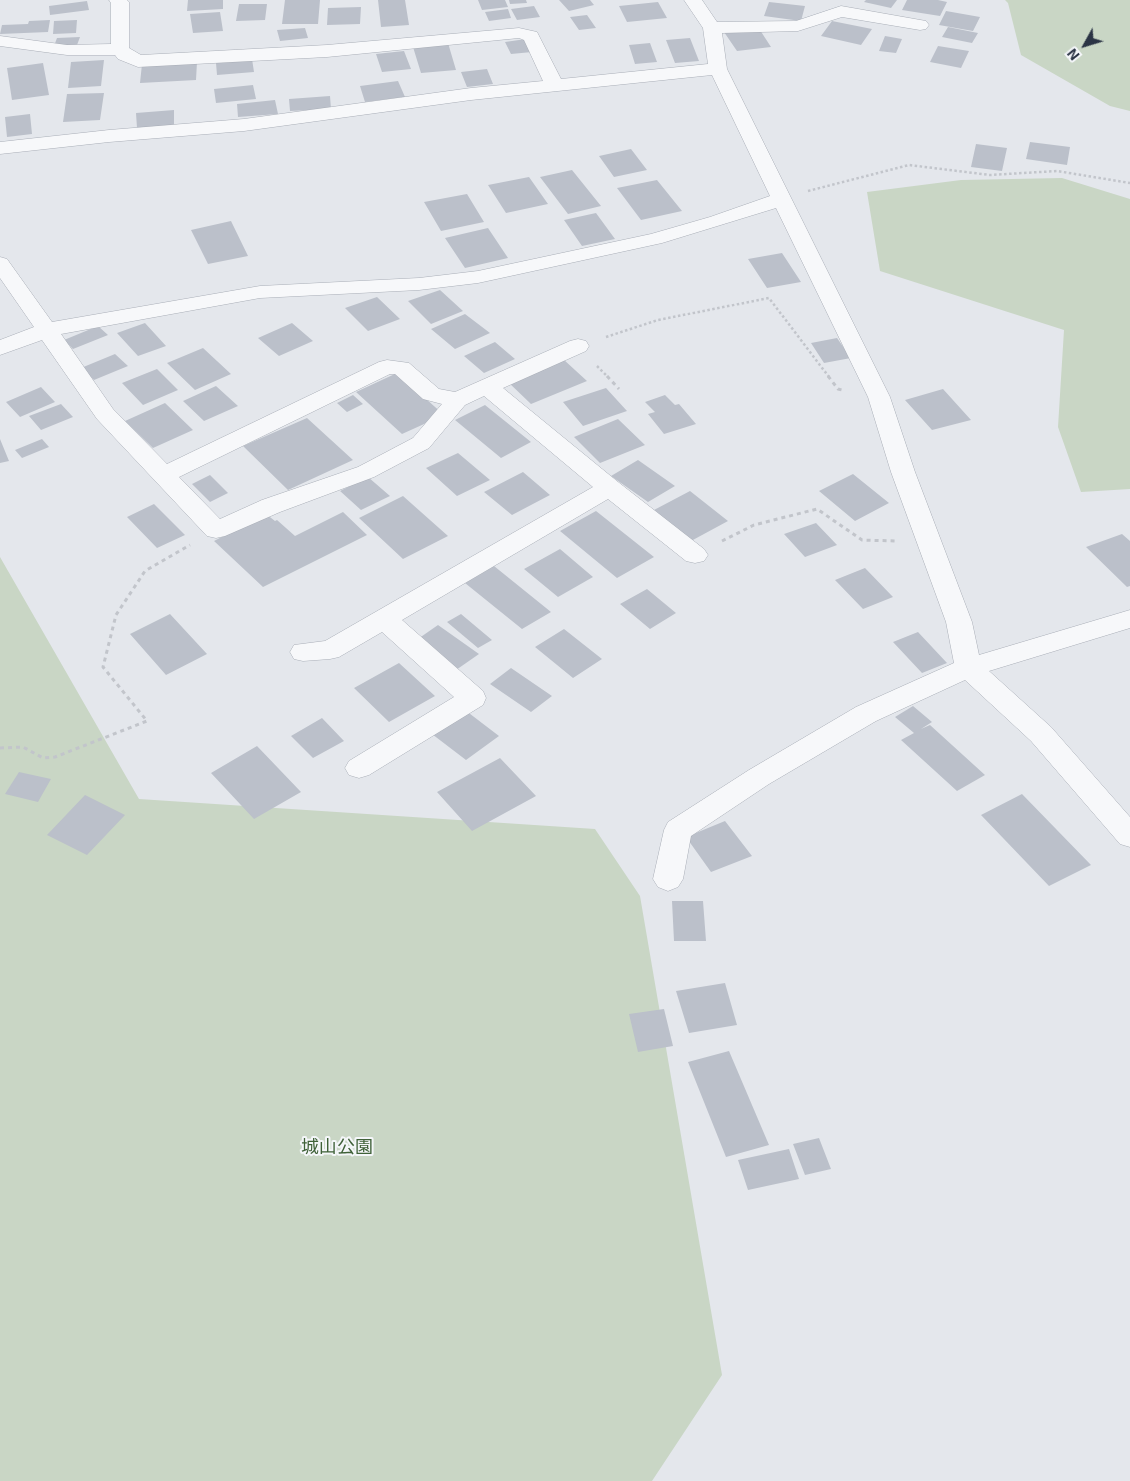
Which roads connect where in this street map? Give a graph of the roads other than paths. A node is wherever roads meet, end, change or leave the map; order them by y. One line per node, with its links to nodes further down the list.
1 (118, 0): 6 (street)
2 (693, 0): 4 (street)
3 (920, 25): 4 (street)
4 (712, 28): 7 (street)
5 (0, 41): 6 (street)
6 (120, 49): 8 (street)
7 (718, 69): 8 (street); 10 (street)
8 (554, 85): 9 (street)
9 (0, 148)
10 (781, 199): 12 (street); 23 (street)
11 (0, 263): 12 (street)
12 (47, 330): 14 (street); 17 (street)
13 (578, 346): 15 (street)
14 (0, 348)
15 (487, 387): 16 (street); 18 (street)
16 (457, 400): 17 (street); 17 (street)
17 (164, 475)
18 (609, 488): 19 (street); 20 (street)
19 (695, 555)
20 (384, 619): 22 (street); 24 (street)
21 (1130, 619): 23 (street)
22 (303, 652)
23 (968, 668): 25 (street); 26 (street)
24 (360, 768)
25 (1130, 836)
26 (668, 879)

